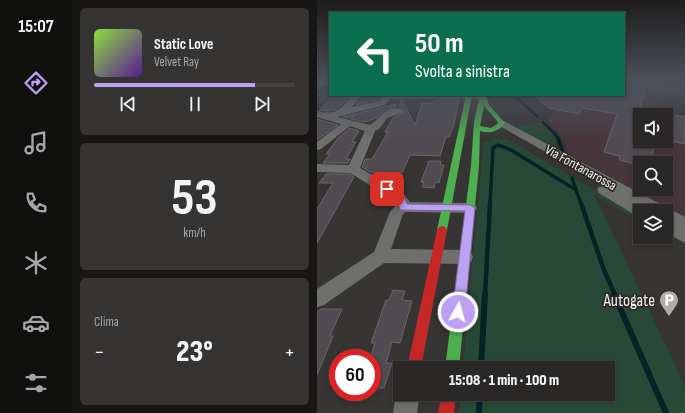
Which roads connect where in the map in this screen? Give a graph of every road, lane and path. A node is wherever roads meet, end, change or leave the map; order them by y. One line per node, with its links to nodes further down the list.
1 (351, 102): 7 (street)
2 (382, 102): 7 (street)
3 (468, 102): 21 (main road)
4 (480, 102): 11 (main road)
5 (485, 102): 12 (main road)
6 (398, 111): 13 (street)
7 (343, 112): 9 (street)
8 (317, 114): 9 (street)
9 (328, 117): 10 (street)
10 (348, 123): 13 (street); 14 (street)
11 (478, 123): 12 (main road); 12 (main road); 15 (main road)
12 (495, 125): 15 (main road); 18 (street, Via Fontanarossa); 20 (street, Via Fontanarossa)
13 (371, 129): 17 (street)
14 (317, 147)
15 (475, 159): 22 (main road)
16 (317, 168): 17 (street)
17 (353, 169): 19 (street)
18 (647, 204)
19 (403, 207): 21 (street); 27 (street)
20 (633, 207)
21 (446, 208): 22 (street); 28 (main road)
22 (470, 208): 29 (main road)
23 (673, 218): 24 (street)
24 (685, 224)
25 (673, 230): 26 (street)
26 (685, 237)
27 (381, 256): 28 (street); 30 (street)
28 (437, 256): 29 (street); 31 (main road)
29 (465, 257): 32 (main road)
30 (317, 299)
31 (415, 361)
32 (453, 361)
33 (408, 401): 35 (street)
34 (448, 401): 36 (main road)
35 (405, 413)
36 (446, 413)

